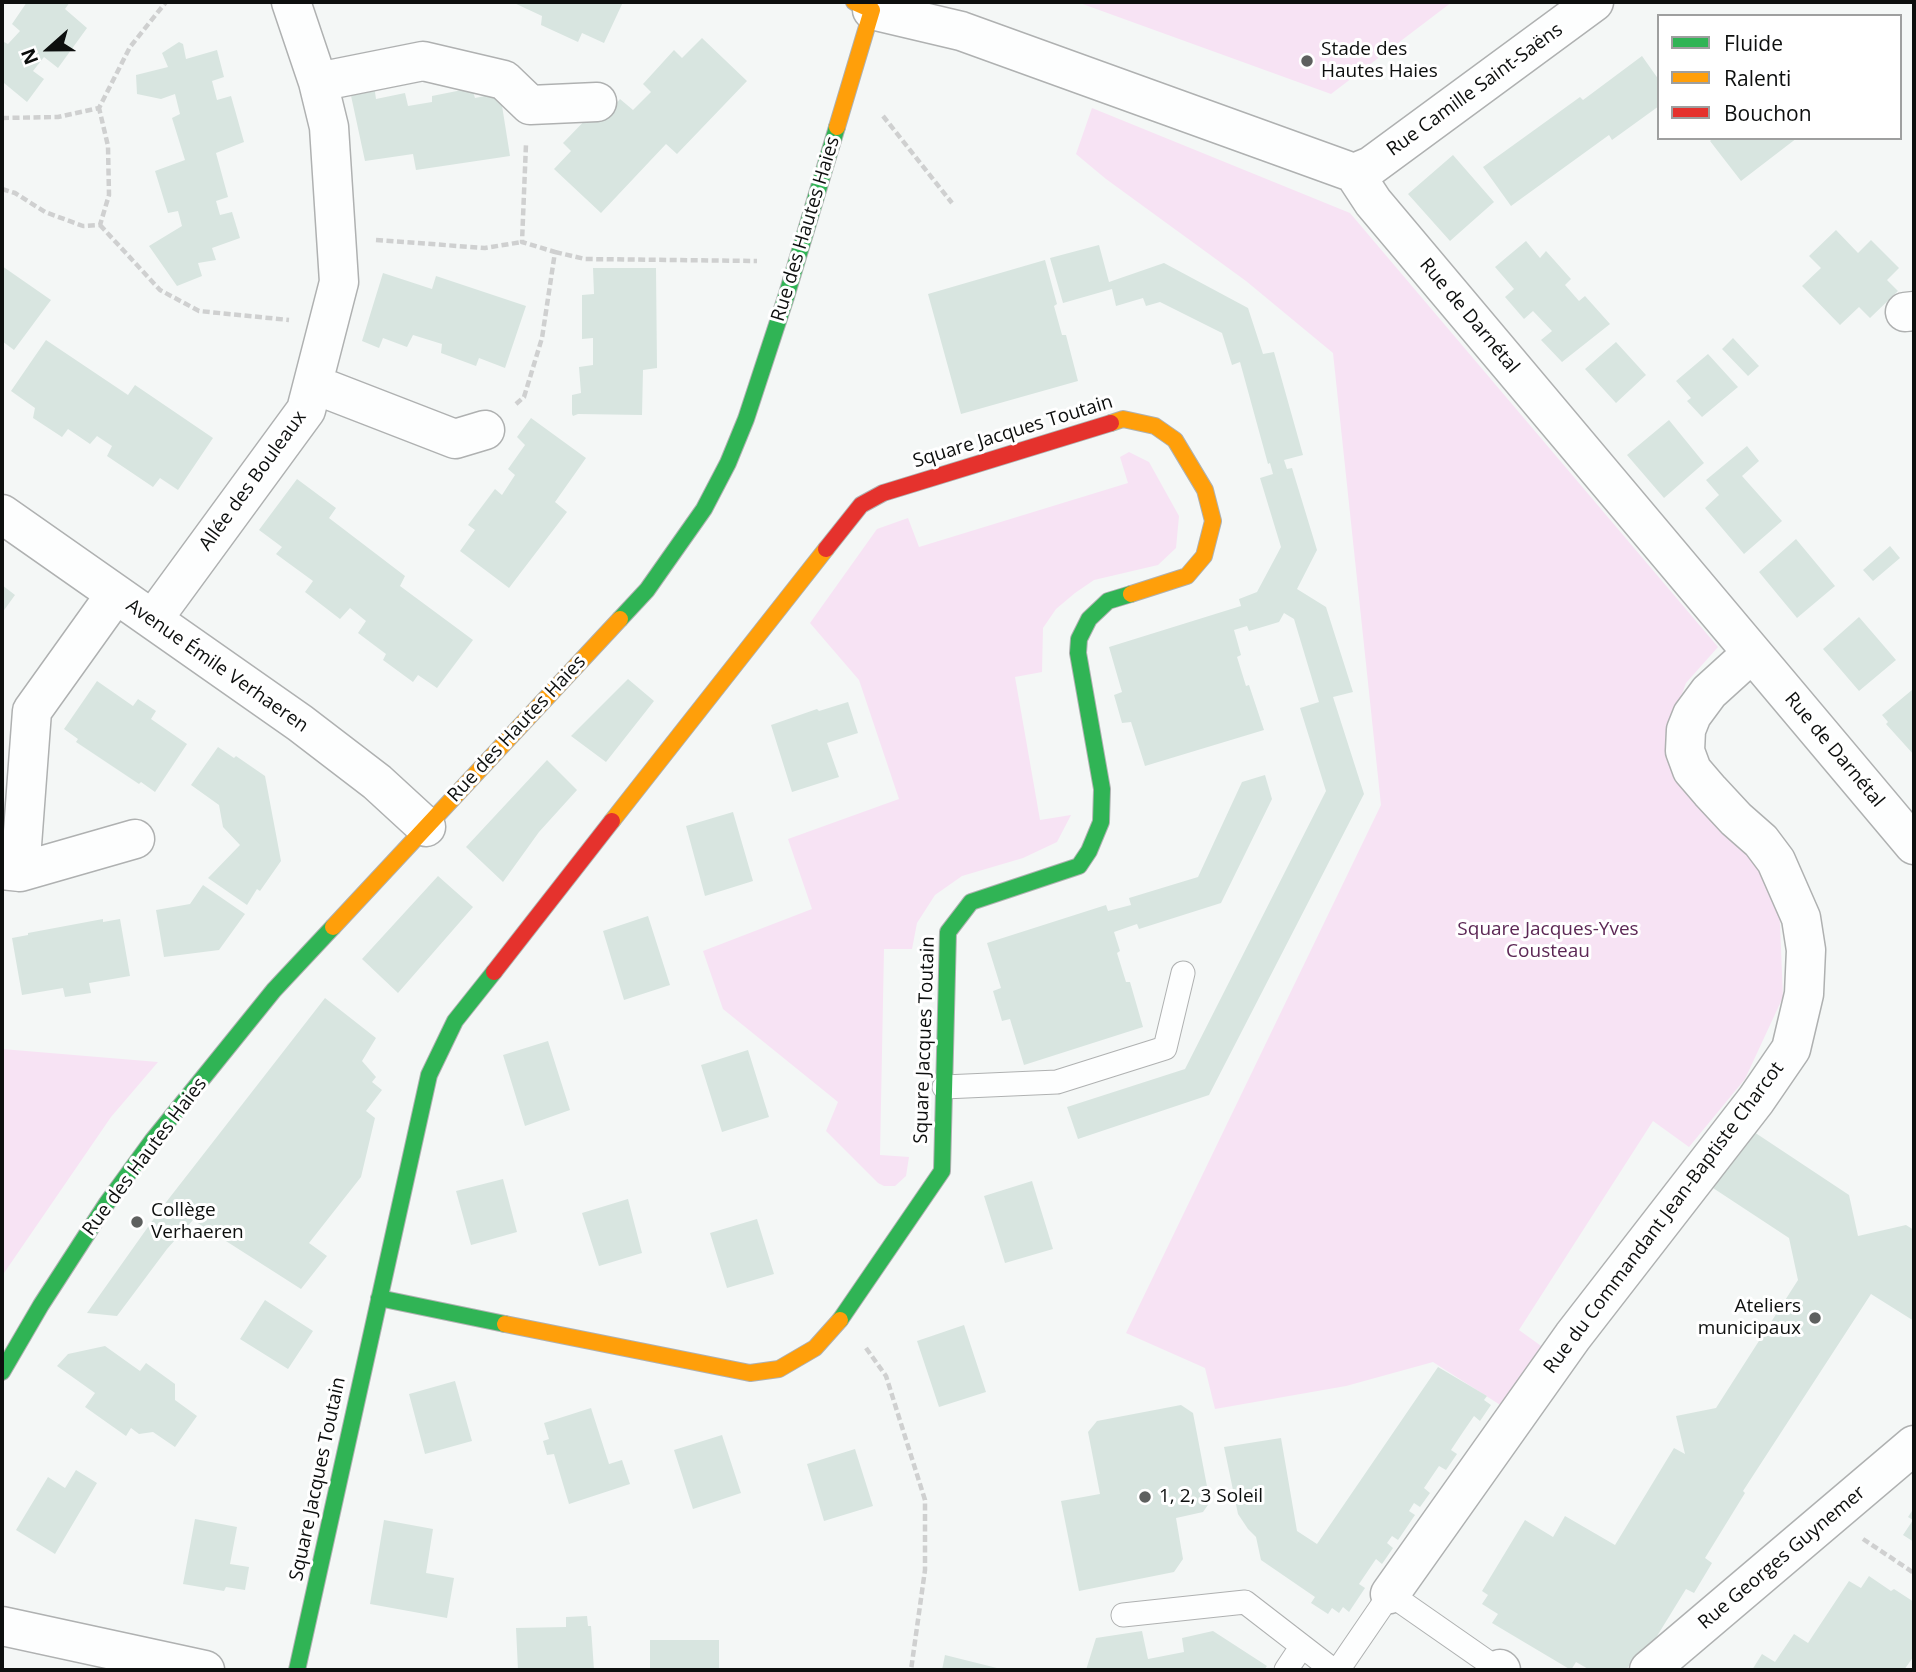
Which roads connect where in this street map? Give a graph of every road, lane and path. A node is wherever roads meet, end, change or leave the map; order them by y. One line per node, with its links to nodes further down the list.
1 (166, 2): 8 (path)
2 (291, 2): 5 (street, Allée des Bouleaux)
3 (1594, 2): 11 (street, Rue Camille Saint-Saëns)
4 (867, 5): 11 (street); 26 (street, Rue des Hautes Haies)
5 (318, 82): 7 (street); 20 (street, Allée des Bouleaux)
6 (597, 102): 7 (street)
7 (530, 105): 16 (path)
8 (99, 108): 10 (path); 14 (path)
9 (878, 110): 13 (path)
10 (2, 118)
11 (1354, 173): 25 (street, Rue de Darnétal)
12 (2, 189): 14 (path)
13 (951, 203)
14 (100, 225): 19 (path)
15 (367, 239): 16 (path)
16 (522, 242): 17 (path)
17 (555, 252): 18 (path); 21 (path)
18 (764, 261)
19 (295, 321)
20 (313, 384): 21 (street); 24 (street, Allée des Bouleaux)
21 (485, 430)
22 (2, 514): 23 (street, Avenue Émile Verhaeren)
23 (115, 595): 24 (street, Avenue Émile Verhaeren); 29 (street)
24 (153, 618): 26 (street, Avenue Émile Verhaeren)
25 (1752, 653): 28 (street, Rue de Darnétal); 38 (street, Rue du Commandant Jean-Baptiste Charcot)
26 (426, 827): 34 (street, Rue des Hautes Haies)
27 (135, 839): 29 (street)
28 (1914, 845)
29 (11, 871)
30 (1183, 973): 31 (lane)
31 (944, 1087): 32 (street, Square Jacques Toutain); 32 (street, Square Jacques Toutain)
32 (379, 1298): 43 (street, Square Jacques Toutain)
33 (865, 1346): 44 (path)
34 (2, 1372)
35 (1914, 1445): 48 (street, Rue Georges Guynemer)
36 (1860, 1537): 37 (path)
37 (1914, 1573)
38 (1390, 1594): 46 (lane); 47 (lane)
39 (1123, 1615): 41 (lane)
40 (2, 1626): 42 (street)
41 (1302, 1646): 45 (lane); 46 (lane)
42 (205, 1670)
43 (297, 1670)
44 (911, 1670)
45 (1286, 1670)
46 (1336, 1670)
47 (1500, 1670)
48 (1649, 1670)

